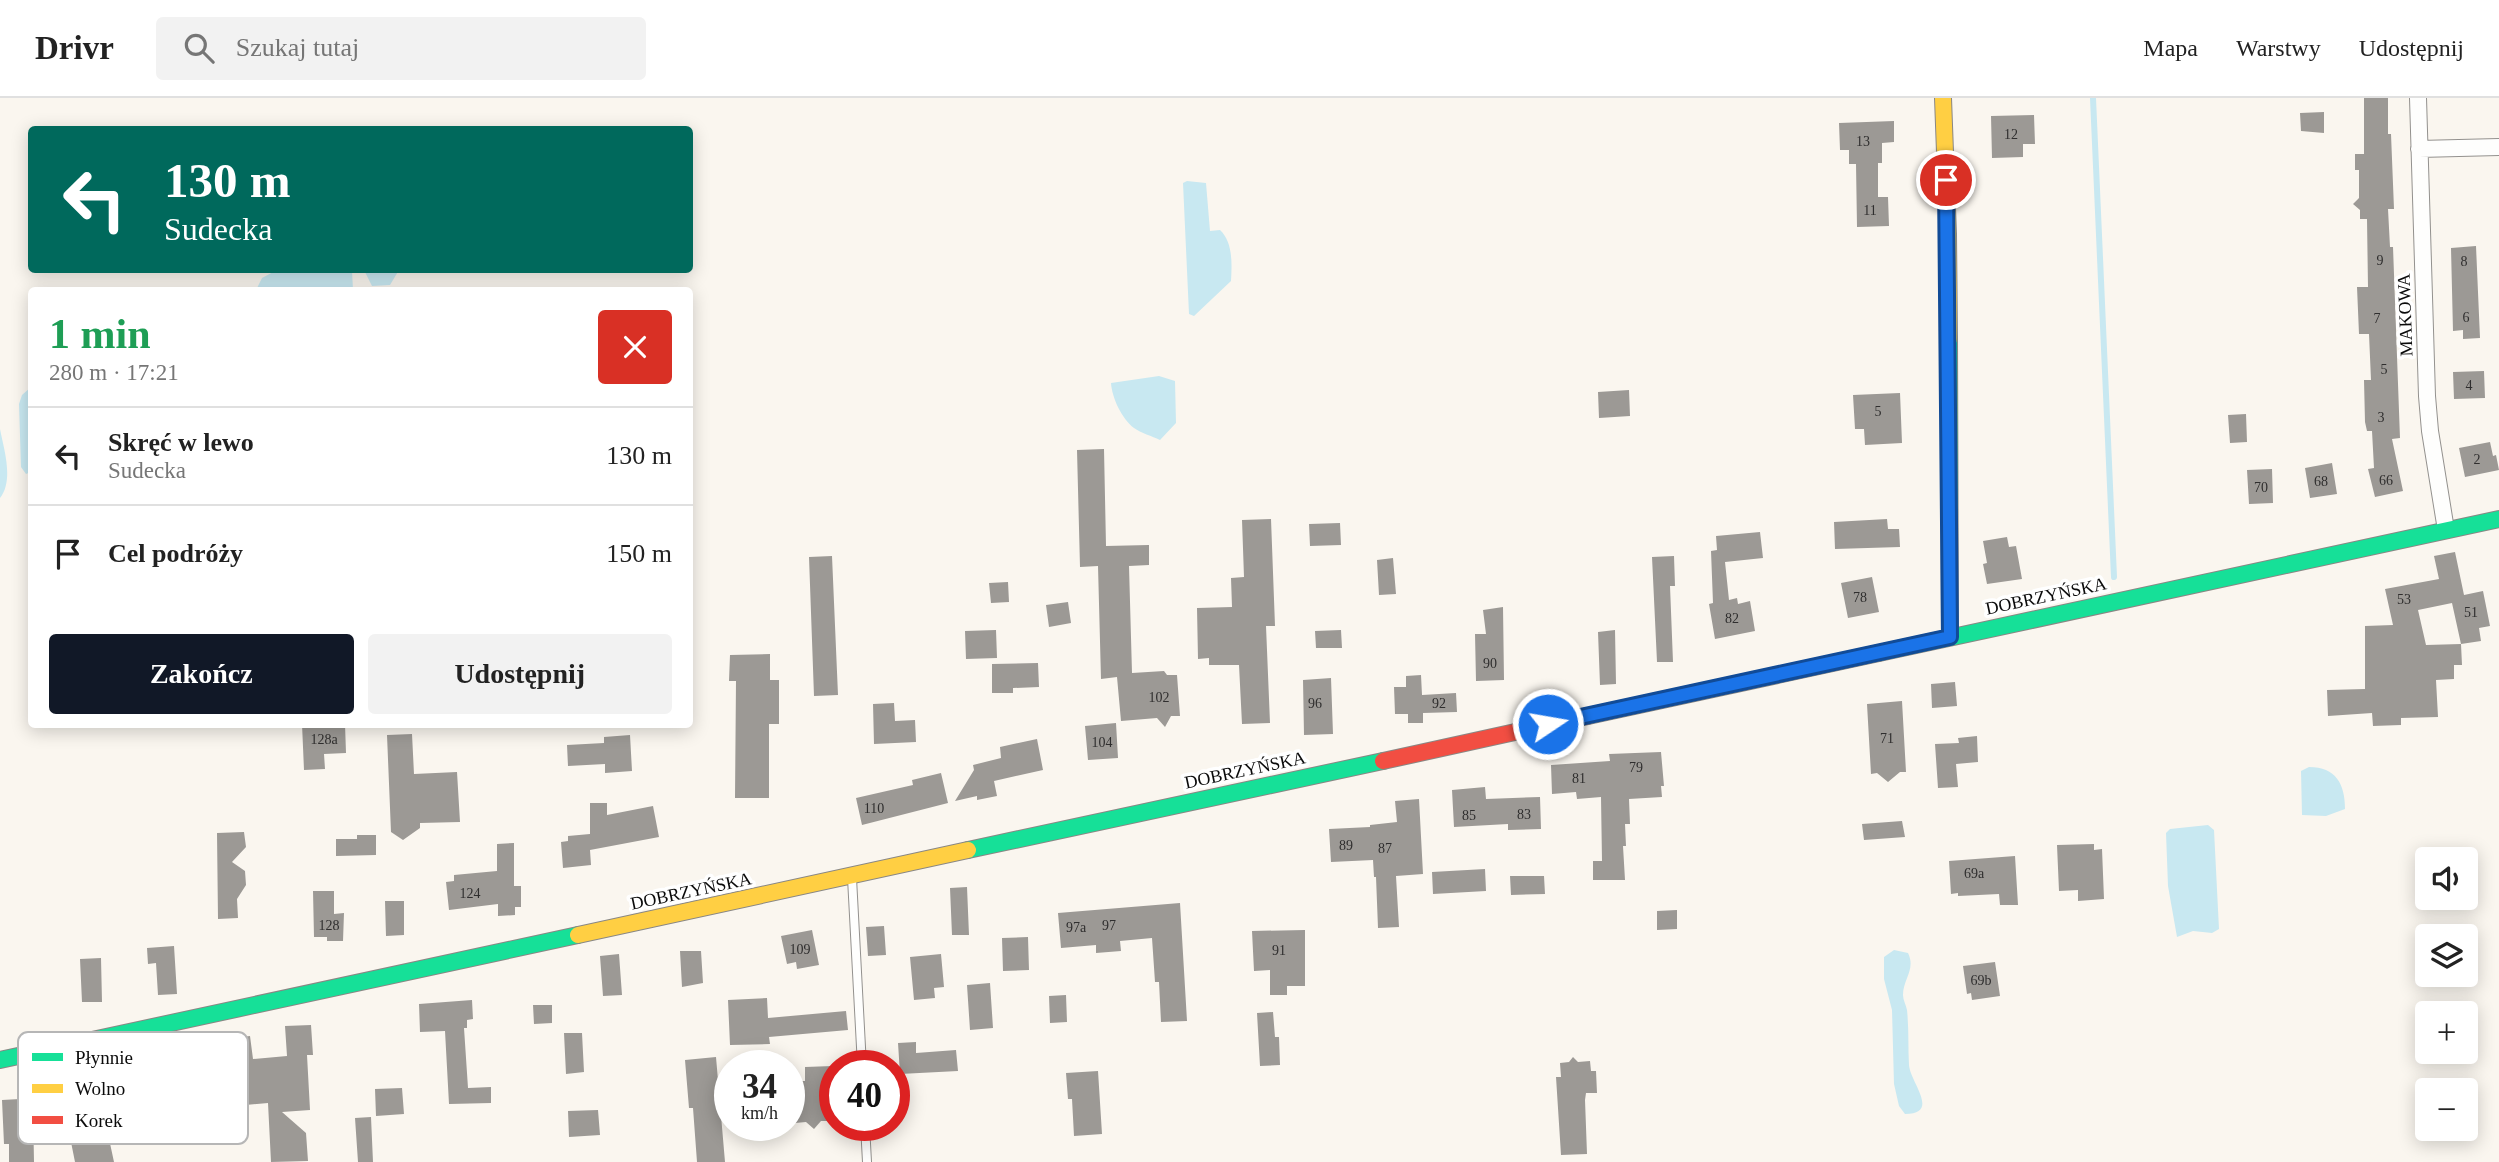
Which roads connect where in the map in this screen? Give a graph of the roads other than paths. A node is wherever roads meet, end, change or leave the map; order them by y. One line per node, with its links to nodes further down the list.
1 (1943, 98): 7 (street)
2 (2418, 98): 4 (street, MAKOWA)
3 (2499, 147): 4 (street)
4 (2419, 149): 6 (street, MAKOWA)
5 (2499, 519): 6 (street, DOBRZYŃSKA)
6 (2446, 530): 7 (street, DOBRZYŃSKA)
7 (1950, 637): 8 (street, DOBRZYŃSKA)
8 (852, 875): 9 (street, DOBRZYŃSKA); 10 (lane)
9 (129, 1032)
10 (861, 1050)
11 (18, 1056): 12 (street, DOBRZYŃSKA)
12 (0, 1060)
13 (866, 1141): 14 (lane)
14 (867, 1162)

